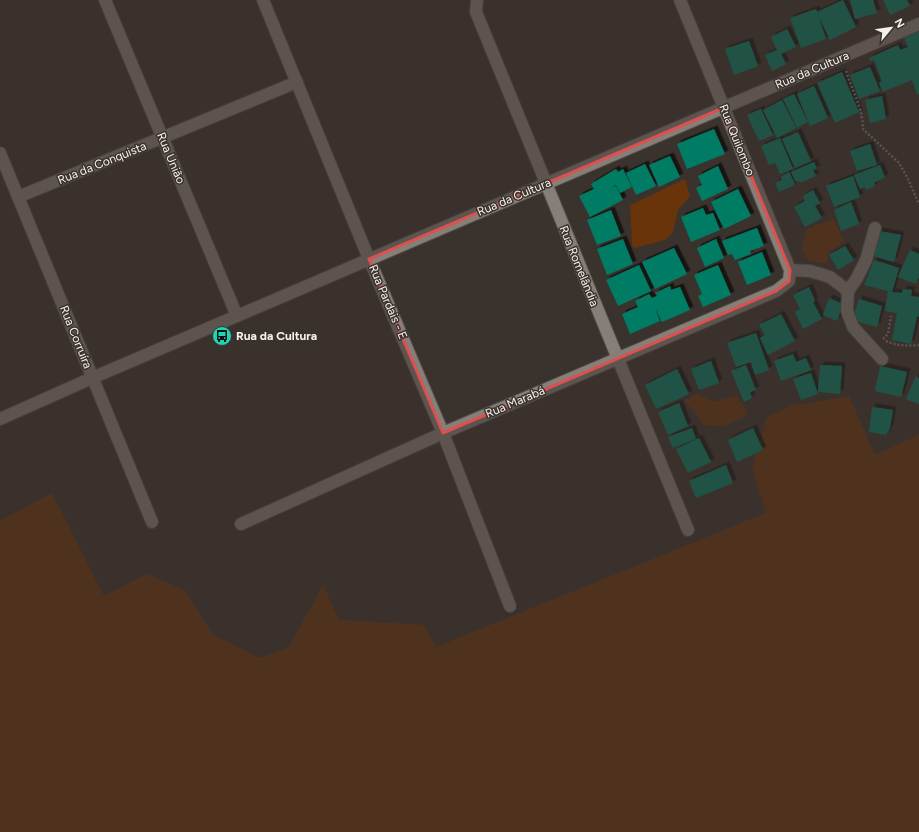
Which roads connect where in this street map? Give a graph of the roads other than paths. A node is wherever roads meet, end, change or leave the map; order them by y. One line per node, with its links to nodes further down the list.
1 (105, 0): 8 (street, Rua União)
2 (263, 0): 6 (street, Rua Pardais - E)
3 (476, 0): 10 (street, Rua Romelândia)
4 (680, 0): 7 (street, Rua Quilombo)
5 (919, 24): 7 (street, Rua da Cultura)
6 (297, 82): 8 (street, Rua da Conquista); 13 (street, Rua Pardais - E)
7 (723, 108): 10 (street, Rua da Cultura); 14 (street, Rua Quilombo)
8 (162, 138): 11 (street, Rua da Conquista); 16 (street, Rua União)
9 (0, 153): 11 (street, Rua Corruíra)
10 (546, 184): 13 (street, Rua da Cultura); 17 (street, Rua Romelândia)
11 (18, 197): 19 (street, Rua Corruíra)
12 (876, 228): 15 (street)
13 (370, 259): 16 (street, Rua da Cultura); 21 (street, Rua Pardais - E)
14 (790, 275): 15 (street); 17 (street, Rua Marabá)
15 (848, 291): 18 (street)
16 (237, 316): 19 (street, Rua da Cultura)
17 (617, 358): 21 (street, Rua Marabá); 24 (street, Rua Romelândia)
18 (882, 359)
19 (92, 378): 20 (street, Rua da Cultura); 22 (street, Rua Corruíra)
20 (0, 419)
21 (443, 433): 23 (street, Rua Marabá); 25 (street, Rua Pardais - E)
22 (152, 522)
23 (241, 524)
24 (688, 530)
25 (510, 606)

